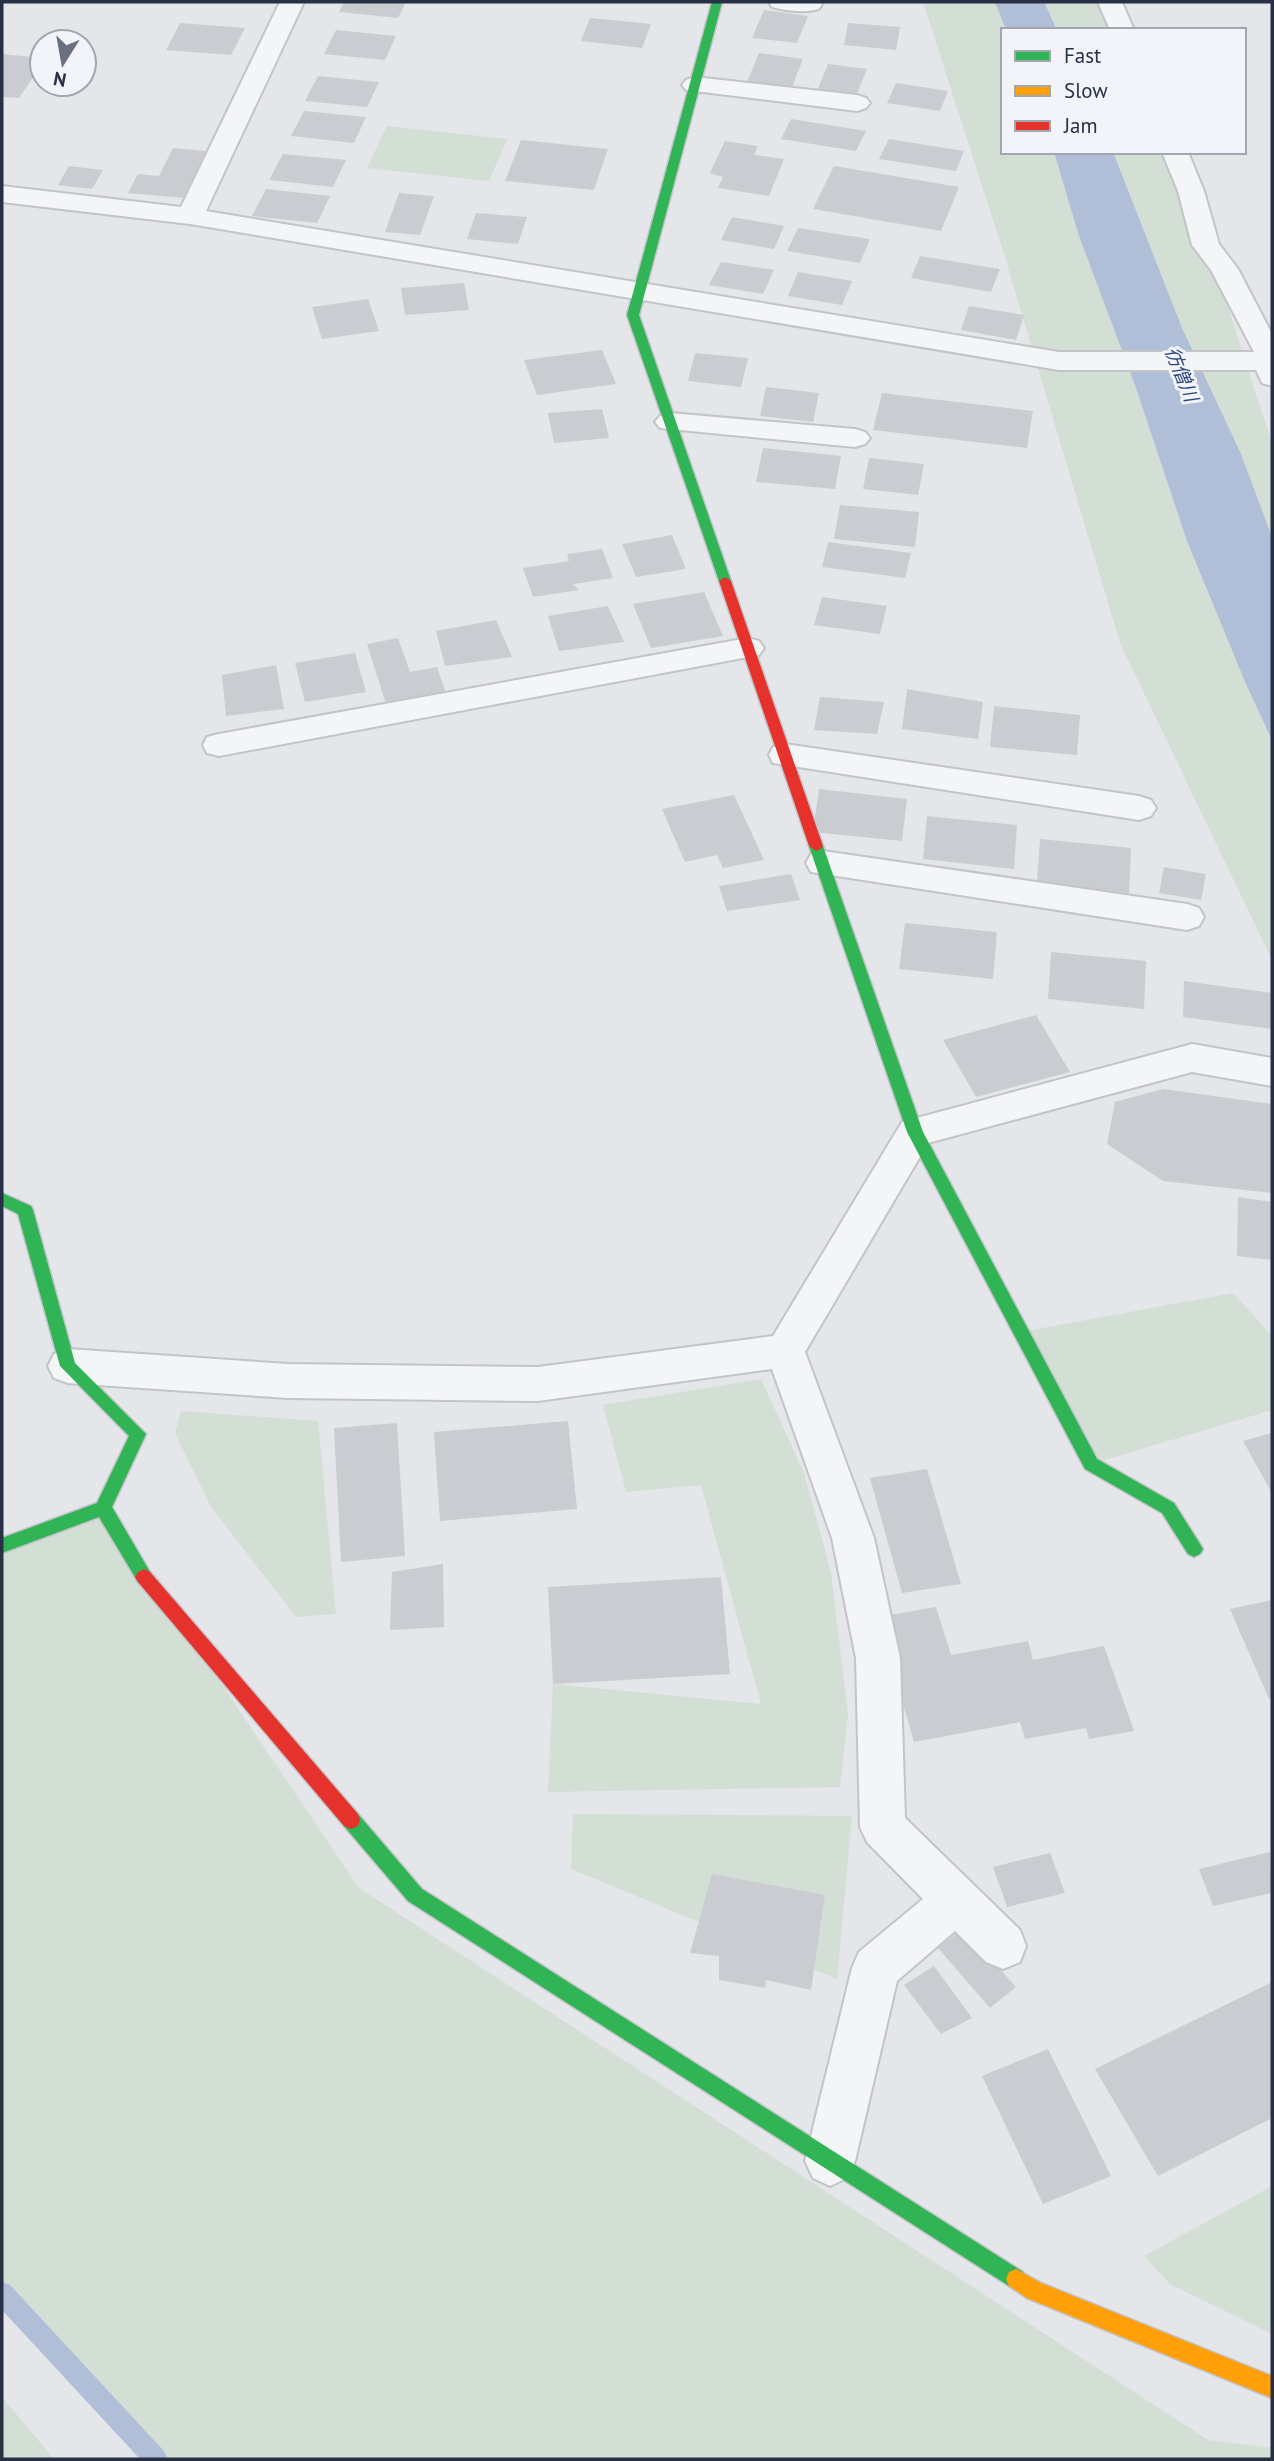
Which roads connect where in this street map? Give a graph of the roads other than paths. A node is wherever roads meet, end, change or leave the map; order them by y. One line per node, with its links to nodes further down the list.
1 (292, 2): 11 (street)
2 (717, 2): 7 (street)
3 (781, 2): 5 (street)
4 (1110, 2): 6 (street)
5 (810, 4)
6 (1121, 28)
7 (695, 85): 8 (street); 12 (street)
8 (857, 103)
9 (1176, 154): 13 (street)
10 (2, 194): 11 (street)
11 (190, 216): 12 (street)
12 (640, 290): 13 (street); 14 (street)
13 (1265, 364)
14 (670, 422): 15 (street); 16 (street)
15 (855, 438)
16 (748, 648): 17 (street); 18 (street)
17 (219, 745)
18 (785, 755): 19 (street); 20 (street)
19 (1139, 808)
20 (823, 863): 21 (street); 23 (street)
21 (1187, 917)
22 (1272, 1072): 23 (street)
23 (915, 1132): 25 (street); 29 (street)
24 (2, 1199): 26 (street)
25 (785, 1351): 26 (street); 30 (street)
26 (68, 1366): 27 (street)
27 (103, 1508): 28 (street); 32 (street)
28 (2, 1546)
29 (1194, 1549)
30 (957, 1900): 31 (street); 32 (street)
31 (1003, 1946)
32 (830, 2161): 33 (street)
33 (1272, 2387)

